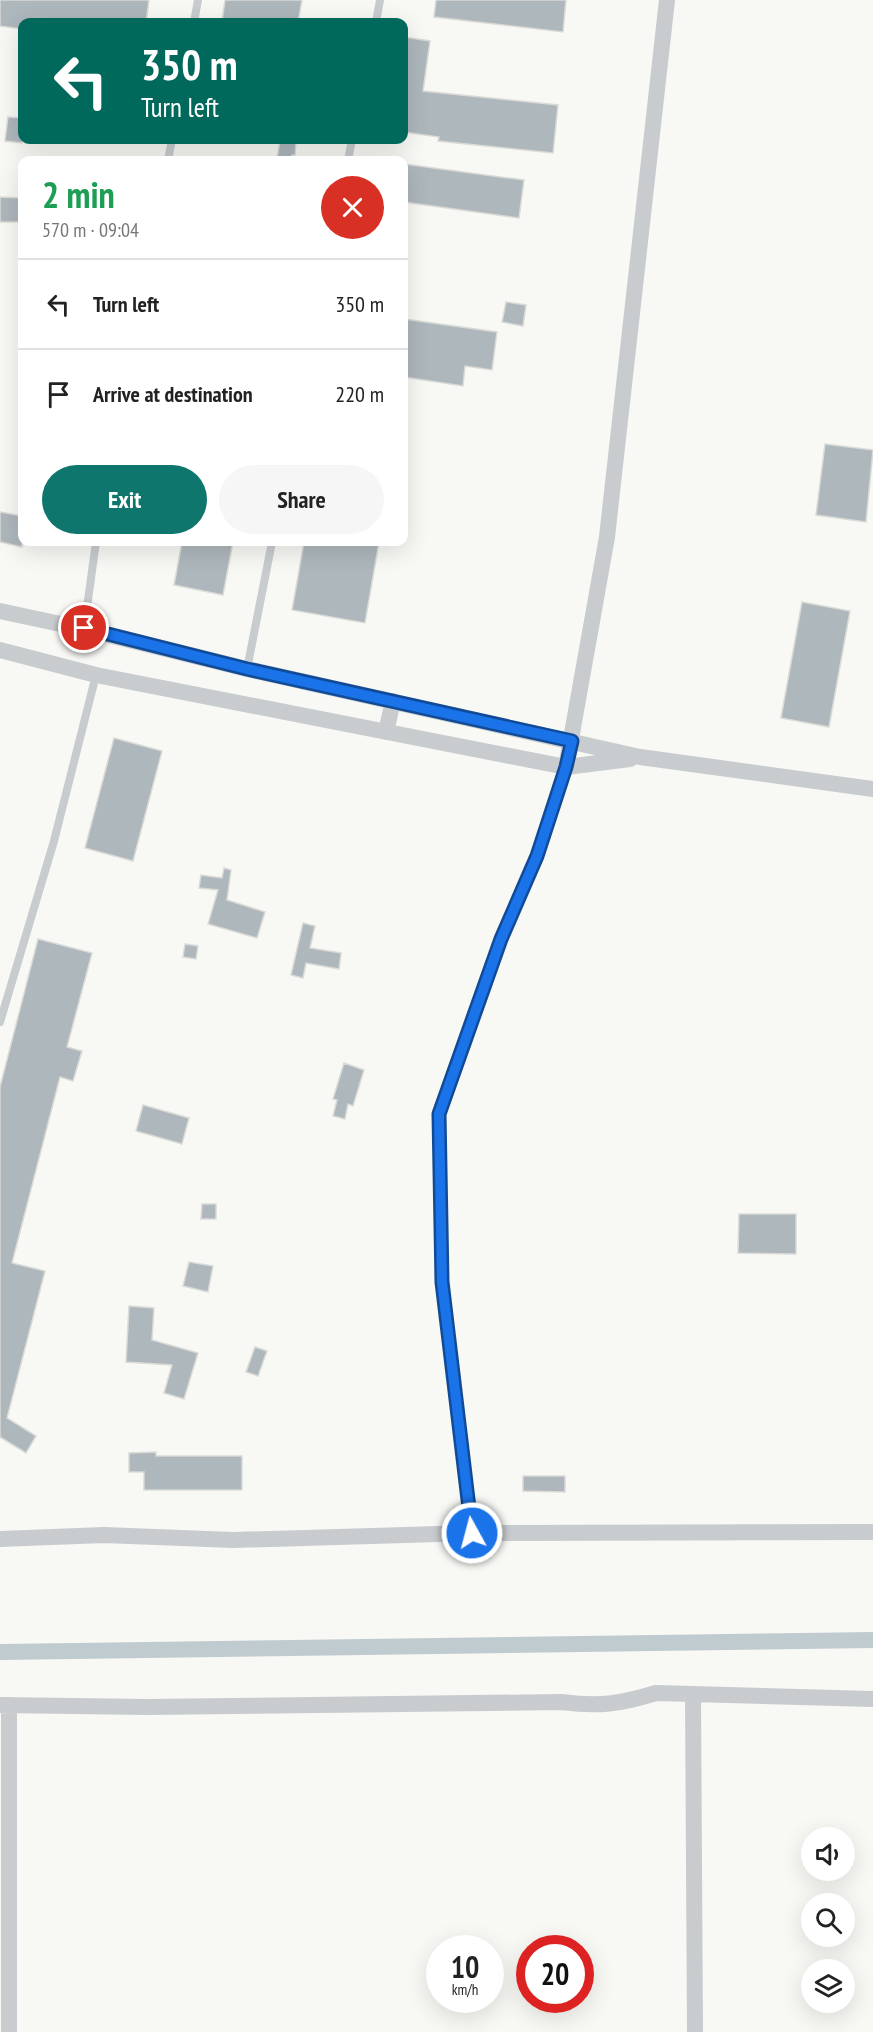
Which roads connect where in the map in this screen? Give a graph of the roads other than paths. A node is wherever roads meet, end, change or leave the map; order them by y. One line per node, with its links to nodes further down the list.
1 (198, 0): 4 (lane)
2 (380, 0): 5 (lane)
3 (667, 0): 16 (street)
4 (195, 18)
5 (377, 18)
6 (95, 546): 9 (lane)
7 (271, 546): 11 (lane)
8 (0, 610): 9 (street)
9 (84, 628): 11 (street)
10 (0, 650): 12 (street)
11 (247, 669): 13 (street)
12 (96, 675): 15 (street); 21 (lane)
13 (393, 701): 14 (street); 15 (street)
14 (507, 726): 16 (street); 17 (street)
15 (386, 732): 17 (street)
16 (572, 741): 18 (street); 19 (street)
17 (505, 755): 19 (street)
18 (640, 757): 19 (street); 20 (street)
19 (566, 767): 23 (lane)
20 (873, 789)
21 (0, 1022)
22 (873, 1532): 23 (street)
23 (472, 1533): 24 (street)
24 (0, 1539)
25 (693, 1694): 26 (street); 27 (street); 29 (street)
26 (873, 1699)
27 (4, 1705): 28 (street)
28 (9, 2032)
29 (695, 2032)

